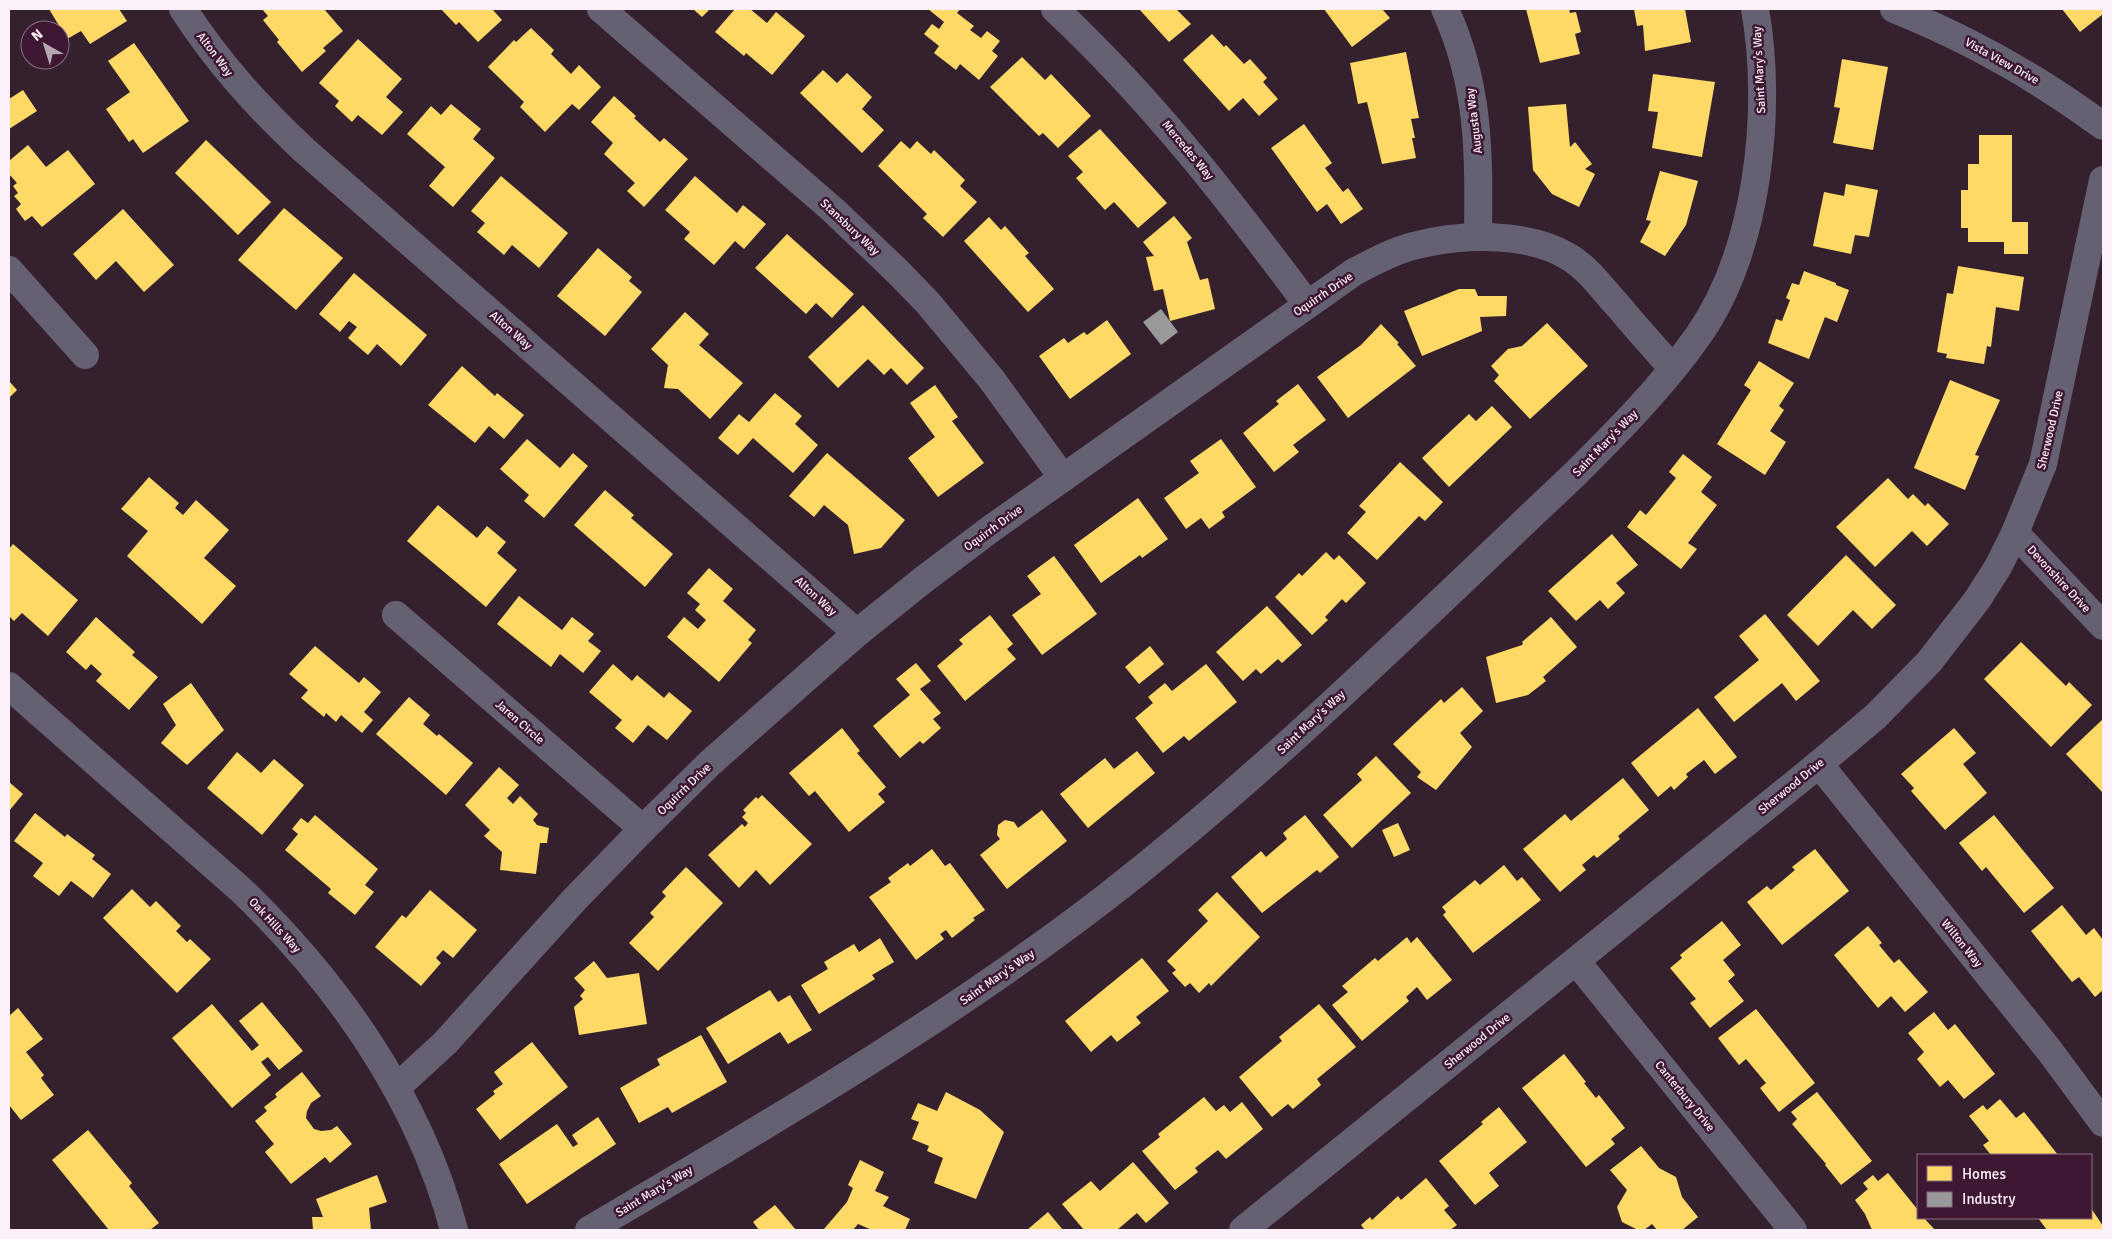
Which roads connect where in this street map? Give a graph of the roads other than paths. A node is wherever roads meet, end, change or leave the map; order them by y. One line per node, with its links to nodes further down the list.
1 (183, 9): 18 (street, Alton Way)
2 (601, 9): 14 (street, Stansbury Way)
3 (1055, 9): 11 (street, Mercedes Way)
4 (1445, 9): 9 (street, Augusta Way)
5 (1755, 9): 13 (street, Saint Mary's Way)
6 (1894, 9): 7 (street, Vista View Drive)
7 (2103, 126)
8 (2103, 180): 15 (street, Sherwood Drive)
9 (1478, 237): 11 (street, Oquirrh Drive); 13 (street, Oquirrh Drive)
10 (9, 270): 12 (street)
11 (1307, 304): 14 (street, Oquirrh Drive)
12 (85, 355)
13 (1672, 368): 26 (street, Saint Mary's Way)
14 (1063, 478): 18 (street, Oquirrh Drive)
15 (2015, 533): 17 (street, Devonshire Drive); 20 (street, Sherwood Drive)
16 (396, 615): 21 (street, Jaren Circle)
17 (2103, 626)
18 (857, 633): 21 (street, Oquirrh Drive)
19 (9, 686): 23 (street, Oak Hills Way)
20 (1819, 764): 22 (street, Sherwood Drive); 24 (street, Wilton Way)
21 (643, 829): 23 (street, Oquirrh Drive)
22 (1576, 961): 27 (street, Sherwood Drive); 28 (street, Canterbury Drive)
23 (396, 1088): 25 (street, Oak Hills Way)
24 (2103, 1123)
25 (454, 1230)
26 (589, 1230)
27 (1243, 1230)
28 (1794, 1230)

